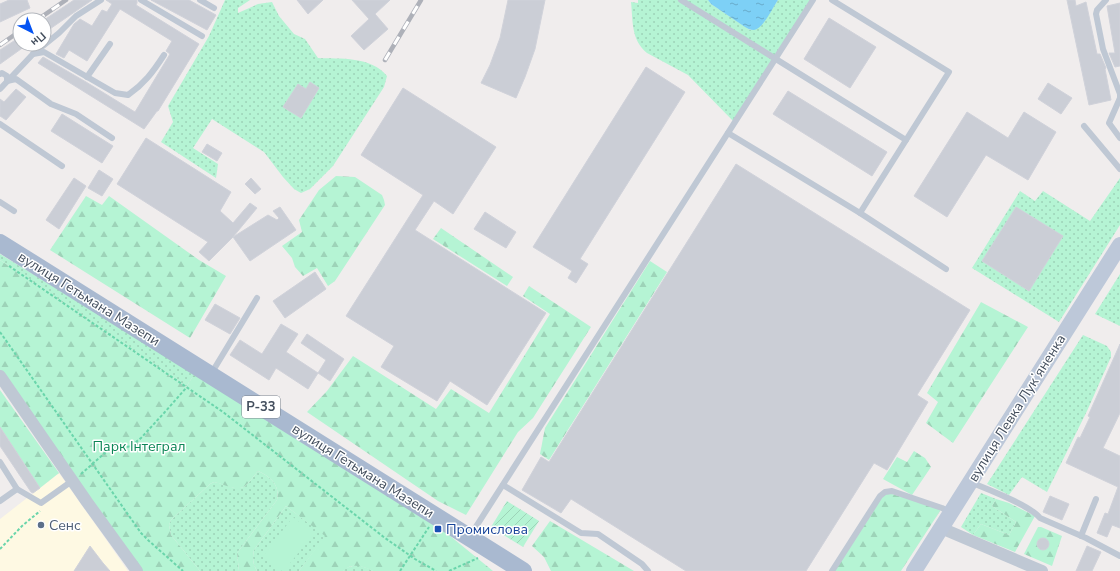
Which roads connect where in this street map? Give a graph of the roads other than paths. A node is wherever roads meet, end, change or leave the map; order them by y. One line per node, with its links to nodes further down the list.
1 (101, 0): 11 (lane)
2 (141, 0): 9 (lane)
3 (200, 0): 8 (lane)
4 (681, 0): 13 (lane)
5 (813, 0): 13 (lane)
6 (832, 0): 23 (lane)
7 (1106, 0): 22 (lane)
8 (214, 8)
9 (202, 36)
10 (110, 44): 15 (lane)
11 (33, 54): 15 (lane); 16 (lane)
12 (164, 55): 15 (lane)
13 (776, 59): 20 (lane); 23 (lane)
14 (0, 74): 16 (lane)
15 (87, 77)
16 (7, 81): 17 (lane); 21 (lane)
17 (0, 89)
18 (0, 124): 24 (lane)
19 (1084, 126): 25 (lane)
20 (728, 133): 28 (lane); 38 (lane)
21 (112, 138)
22 (1120, 138)
23 (906, 140): 28 (lane)
24 (62, 166)
25 (1120, 169)
26 (0, 202): 27 (lane)
27 (14, 211)
28 (860, 213): 31 (lane)
29 (0, 243): 33 (main road, вулиця Гетьмана Мазепи / Р-33)
30 (1120, 245): 37 (main road, вулиця Левка Лукʼяненка)
31 (946, 269)
32 (257, 298): 33 (lane)
33 (210, 375): 45 (main road, вулиця Гетьмана Мазепи / Р-33)
34 (0, 376): 36 (street)
35 (0, 462): 39 (lane)
36 (72, 481): 39 (lane); 47 (street)
37 (970, 482): 42 (main road, вулиця Левка Лукʼяненка); 44 (lane)
38 (503, 485): 45 (lane); 49 (lane)
39 (18, 489): 41 (lane)
40 (1096, 499): 44 (lane)
41 (0, 501)
42 (951, 513): 43 (main road, вулиця Левка Лукʼяненка); 50 (lane)
43 (941, 528): 51 (main road, вулиця Левка Лукʼяненка); 52 (street)
44 (1081, 536): 46 (lane)
45 (469, 538): 48 (main road, вулиця Гетьмана Мазепи / Р-33)
46 (1120, 556)
47 (138, 571)
48 (523, 571)
49 (648, 571)
50 (832, 571)
51 (914, 571)
52 (1042, 571)

